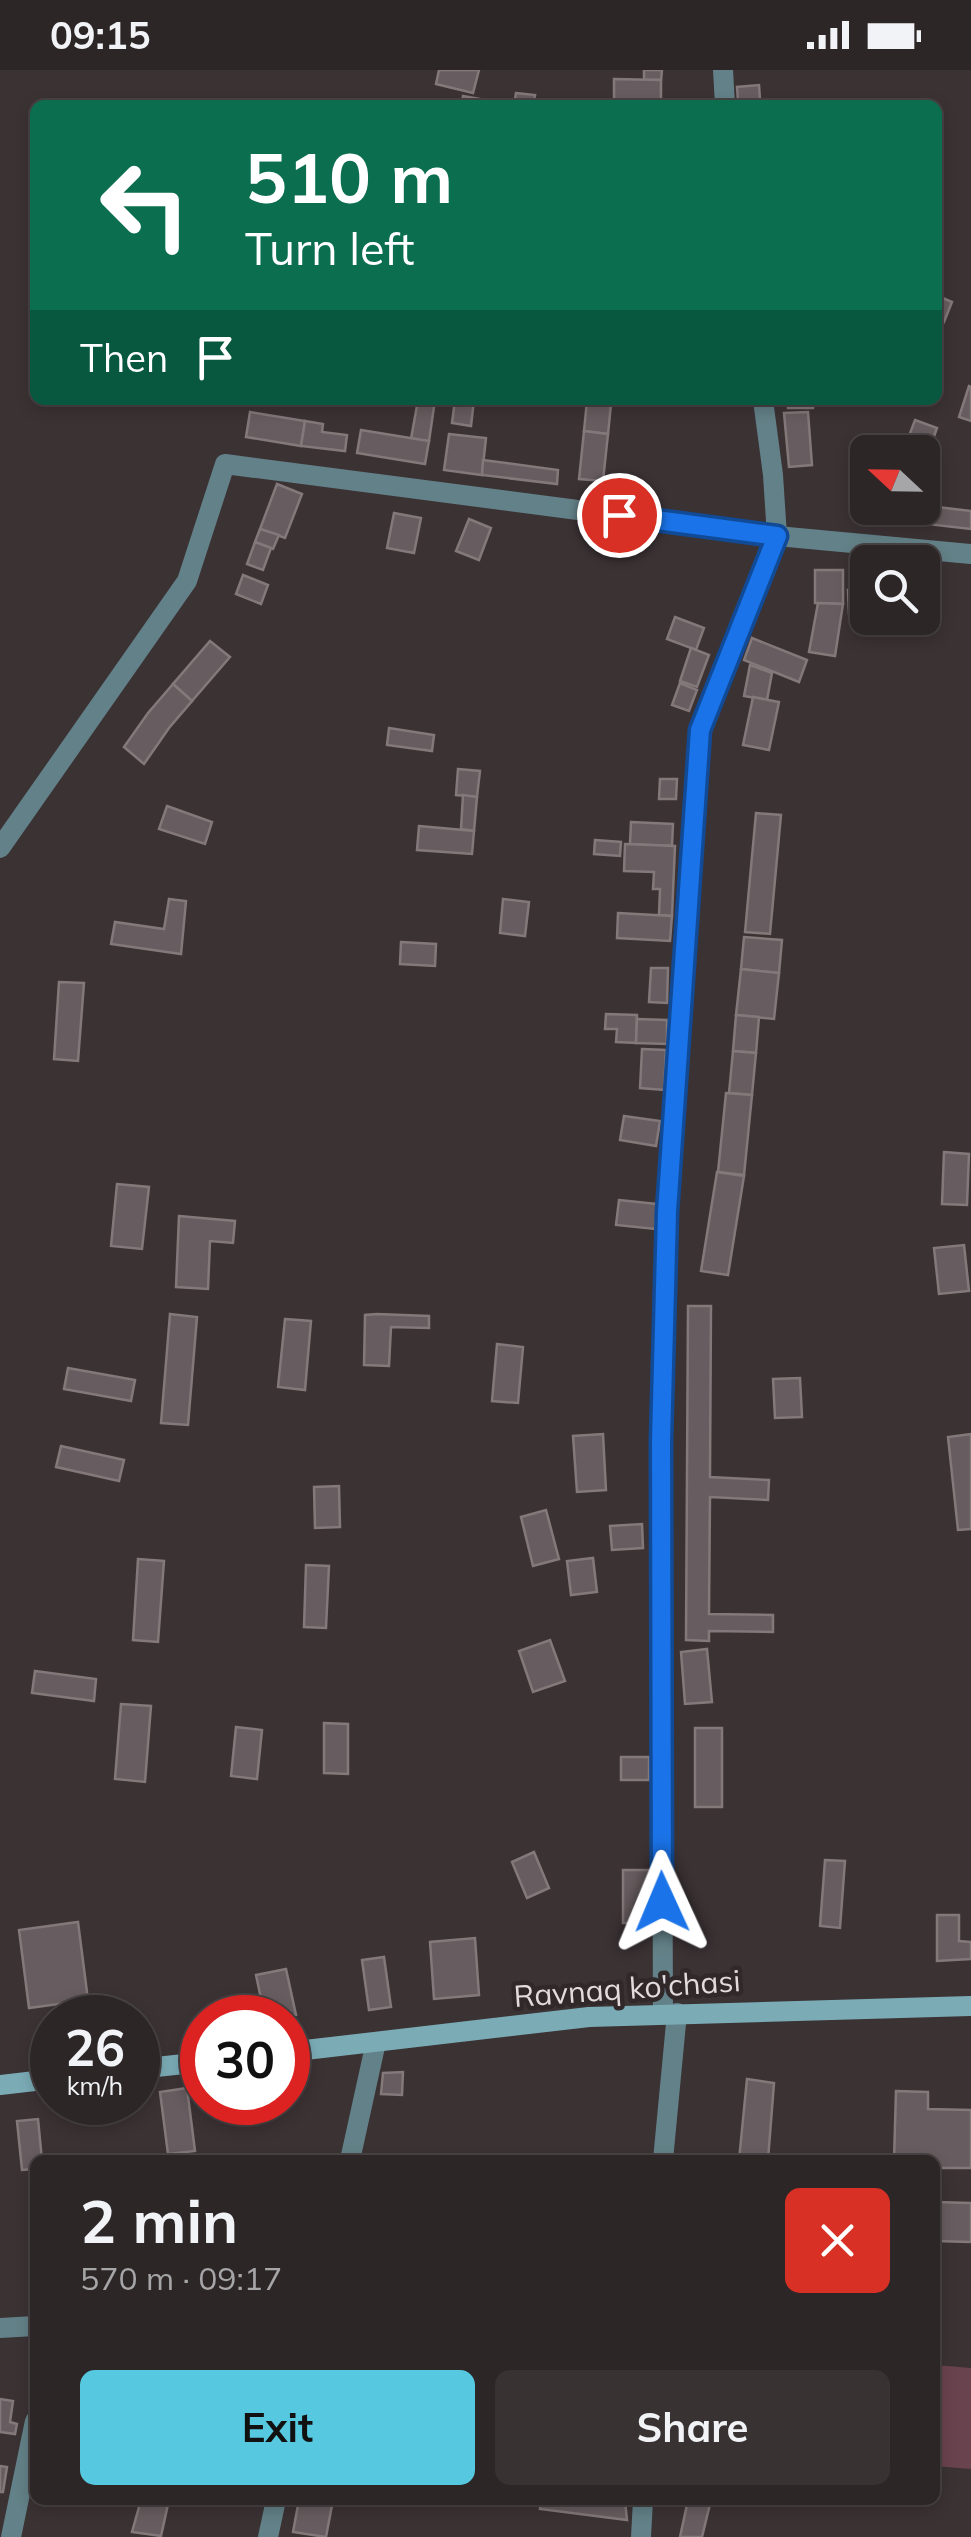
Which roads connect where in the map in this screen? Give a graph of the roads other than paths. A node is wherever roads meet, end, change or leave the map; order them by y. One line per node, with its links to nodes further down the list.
1 (723, 70): 2 (street)
2 (725, 100)
3 (764, 405): 4 (street)
4 (777, 536): 5 (street); 6 (street); 8 (street)
5 (971, 554)
6 (0, 848)
7 (971, 2006): 8 (street, Ravnaq ko'chasi)
8 (670, 2014): 9 (street, Ravnaq ko'chasi); 14 (street)
9 (376, 2042): 10 (street, Ravnaq ko'chasi); 13 (street)
10 (310, 2050)
11 (30, 2082): 12 (street)
12 (0, 2085)
13 (351, 2155)
14 (663, 2155)
15 (30, 2326): 16 (street)
16 (0, 2328)
17 (30, 2446): 20 (street)
18 (275, 2505): 21 (street)
19 (643, 2505): 22 (street)
20 (12, 2537)
21 (268, 2537)
22 (641, 2537)

